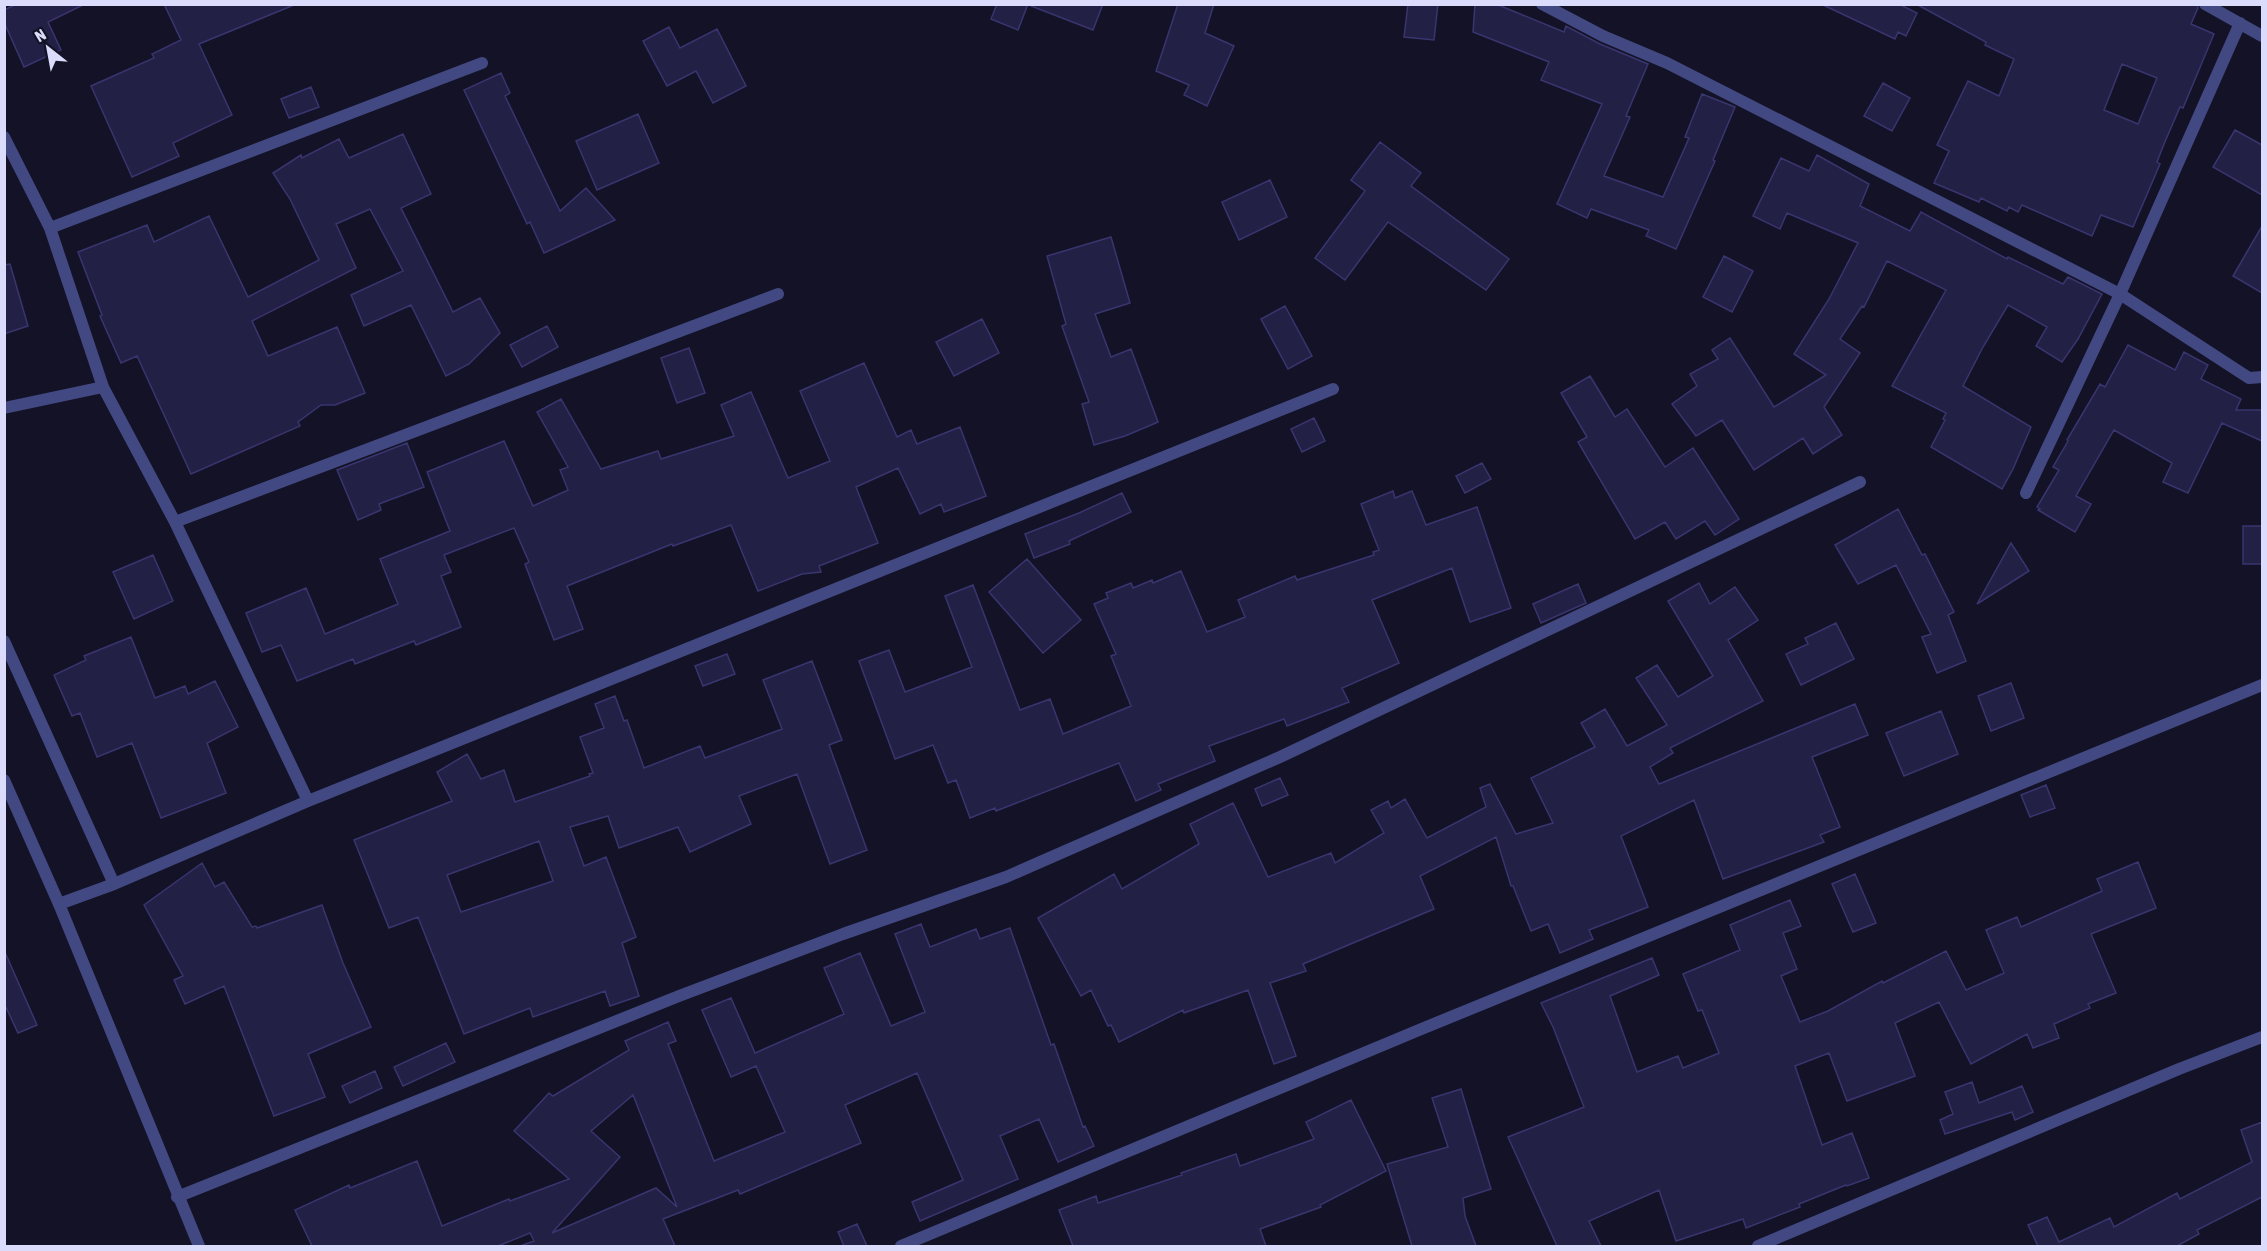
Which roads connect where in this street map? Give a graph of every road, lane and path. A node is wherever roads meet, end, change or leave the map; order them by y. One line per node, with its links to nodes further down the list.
1 (1542, 4): 9 (street)
2 (2205, 4): 3 (street)
3 (2240, 23): 4 (street); 9 (street)
4 (2262, 36)
5 (482, 63): 7 (street)
6 (4, 137): 7 (street)
7 (50, 228): 11 (street)
8 (778, 294): 16 (street)
9 (2120, 294): 10 (street); 15 (street)
10 (2262, 377)
11 (103, 387): 13 (street); 16 (street)
12 (1333, 389): 20 (street)
13 (4, 408)
14 (1860, 482): 24 (street)
15 (2026, 493)
16 (175, 522): 20 (street)
17 (4, 641): 21 (street)
18 (2262, 685): 26 (street)
19 (4, 780): 22 (street)
20 (308, 801): 21 (street)
21 (114, 884): 22 (street)
22 (59, 904): 24 (street)
23 (2262, 1037): 27 (street)
24 (177, 1197): 25 (street)
25 (199, 1246)
26 (901, 1246)
27 (1758, 1246)

